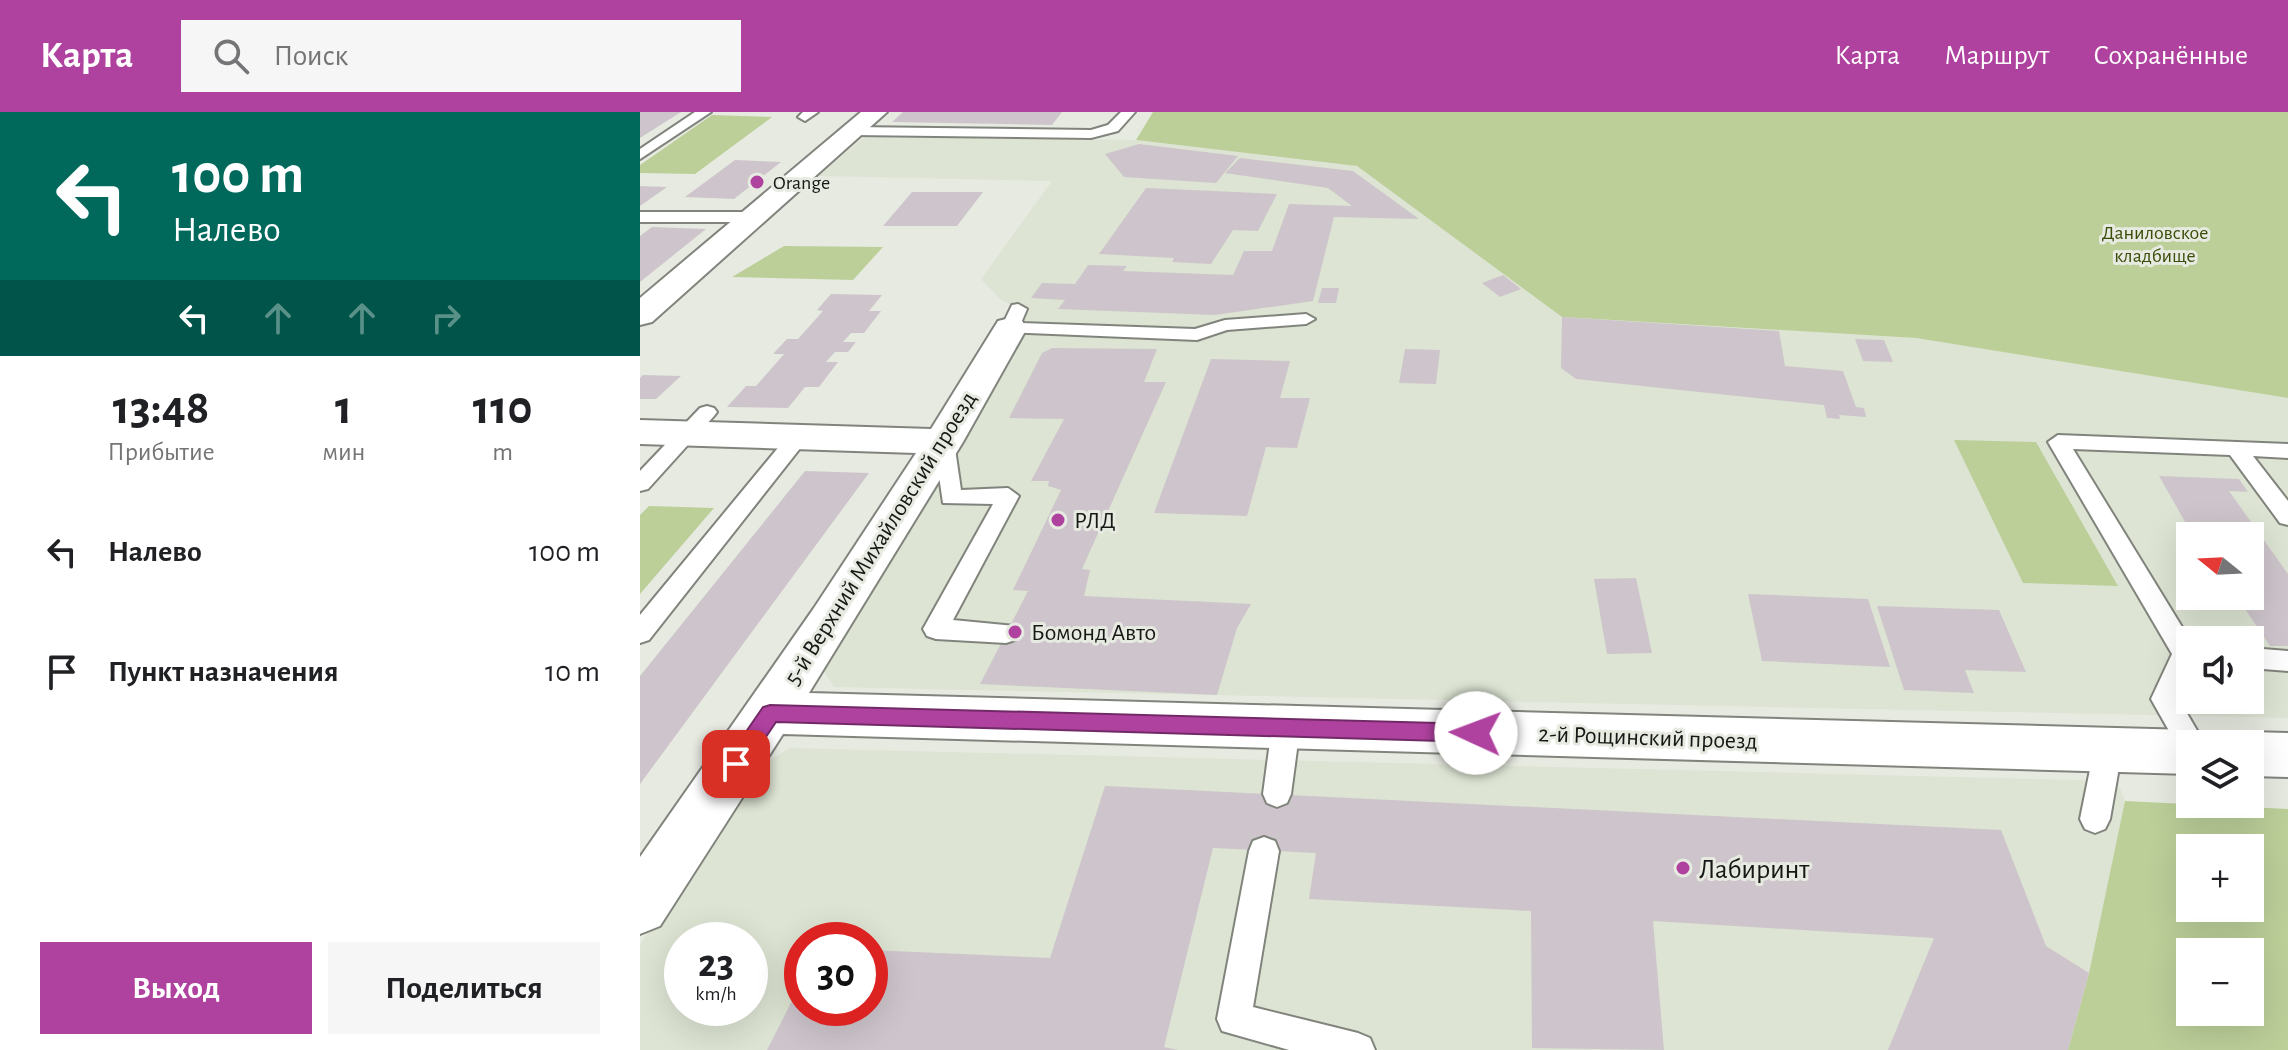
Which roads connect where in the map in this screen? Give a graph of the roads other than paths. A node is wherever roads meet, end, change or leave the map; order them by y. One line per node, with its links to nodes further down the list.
1 (704, 112): 4 (lane)
2 (1128, 112): 3 (lane)
3 (864, 121): 6 (street)
4 (640, 155)
5 (640, 217): 6 (lane)
6 (753, 217): 7 (street)
7 (640, 315)
8 (1014, 318): 10 (lane); 15 (street, 5-й Верхний Михайловский проезд)
9 (1306, 319): 10 (lane)
10 (1225, 325): 11 (lane)
11 (1194, 352)
12 (698, 423): 13 (street); 14 (street); 18 (lane)
13 (640, 432)
14 (798, 437): 15 (street); 20 (lane)
15 (944, 442): 21 (lane); 26 (street, 5-й Верхний Михайловский проезд)
16 (2235, 448): 17 (lane); 19 (lane); 22 (lane)
17 (2288, 451)
18 (640, 484)
19 (2288, 517)
20 (640, 633)
21 (1006, 633)
22 (2176, 634)
23 (2264, 659): 24 (lane)
24 (2288, 661)
25 (2176, 676): 28 (lane)
26 (770, 713): 27 (street, 2-й Рощинский проезд); 36 (street, 5-й Верхний Михайловский проезд)
27 (1286, 727): 29 (street, 2-й Рощинский проезд); 33 (lane)
28 (2183, 730)
29 (2108, 750): 30 (street, 2-й Рощинский проезд); 34 (lane)
30 (2176, 752)
31 (2264, 754): 32 (street)
32 (2288, 755)
33 (1277, 794)
34 (2095, 819)
35 (1264, 851): 37 (lane)
36 (643, 897)
37 (1358, 1050)

